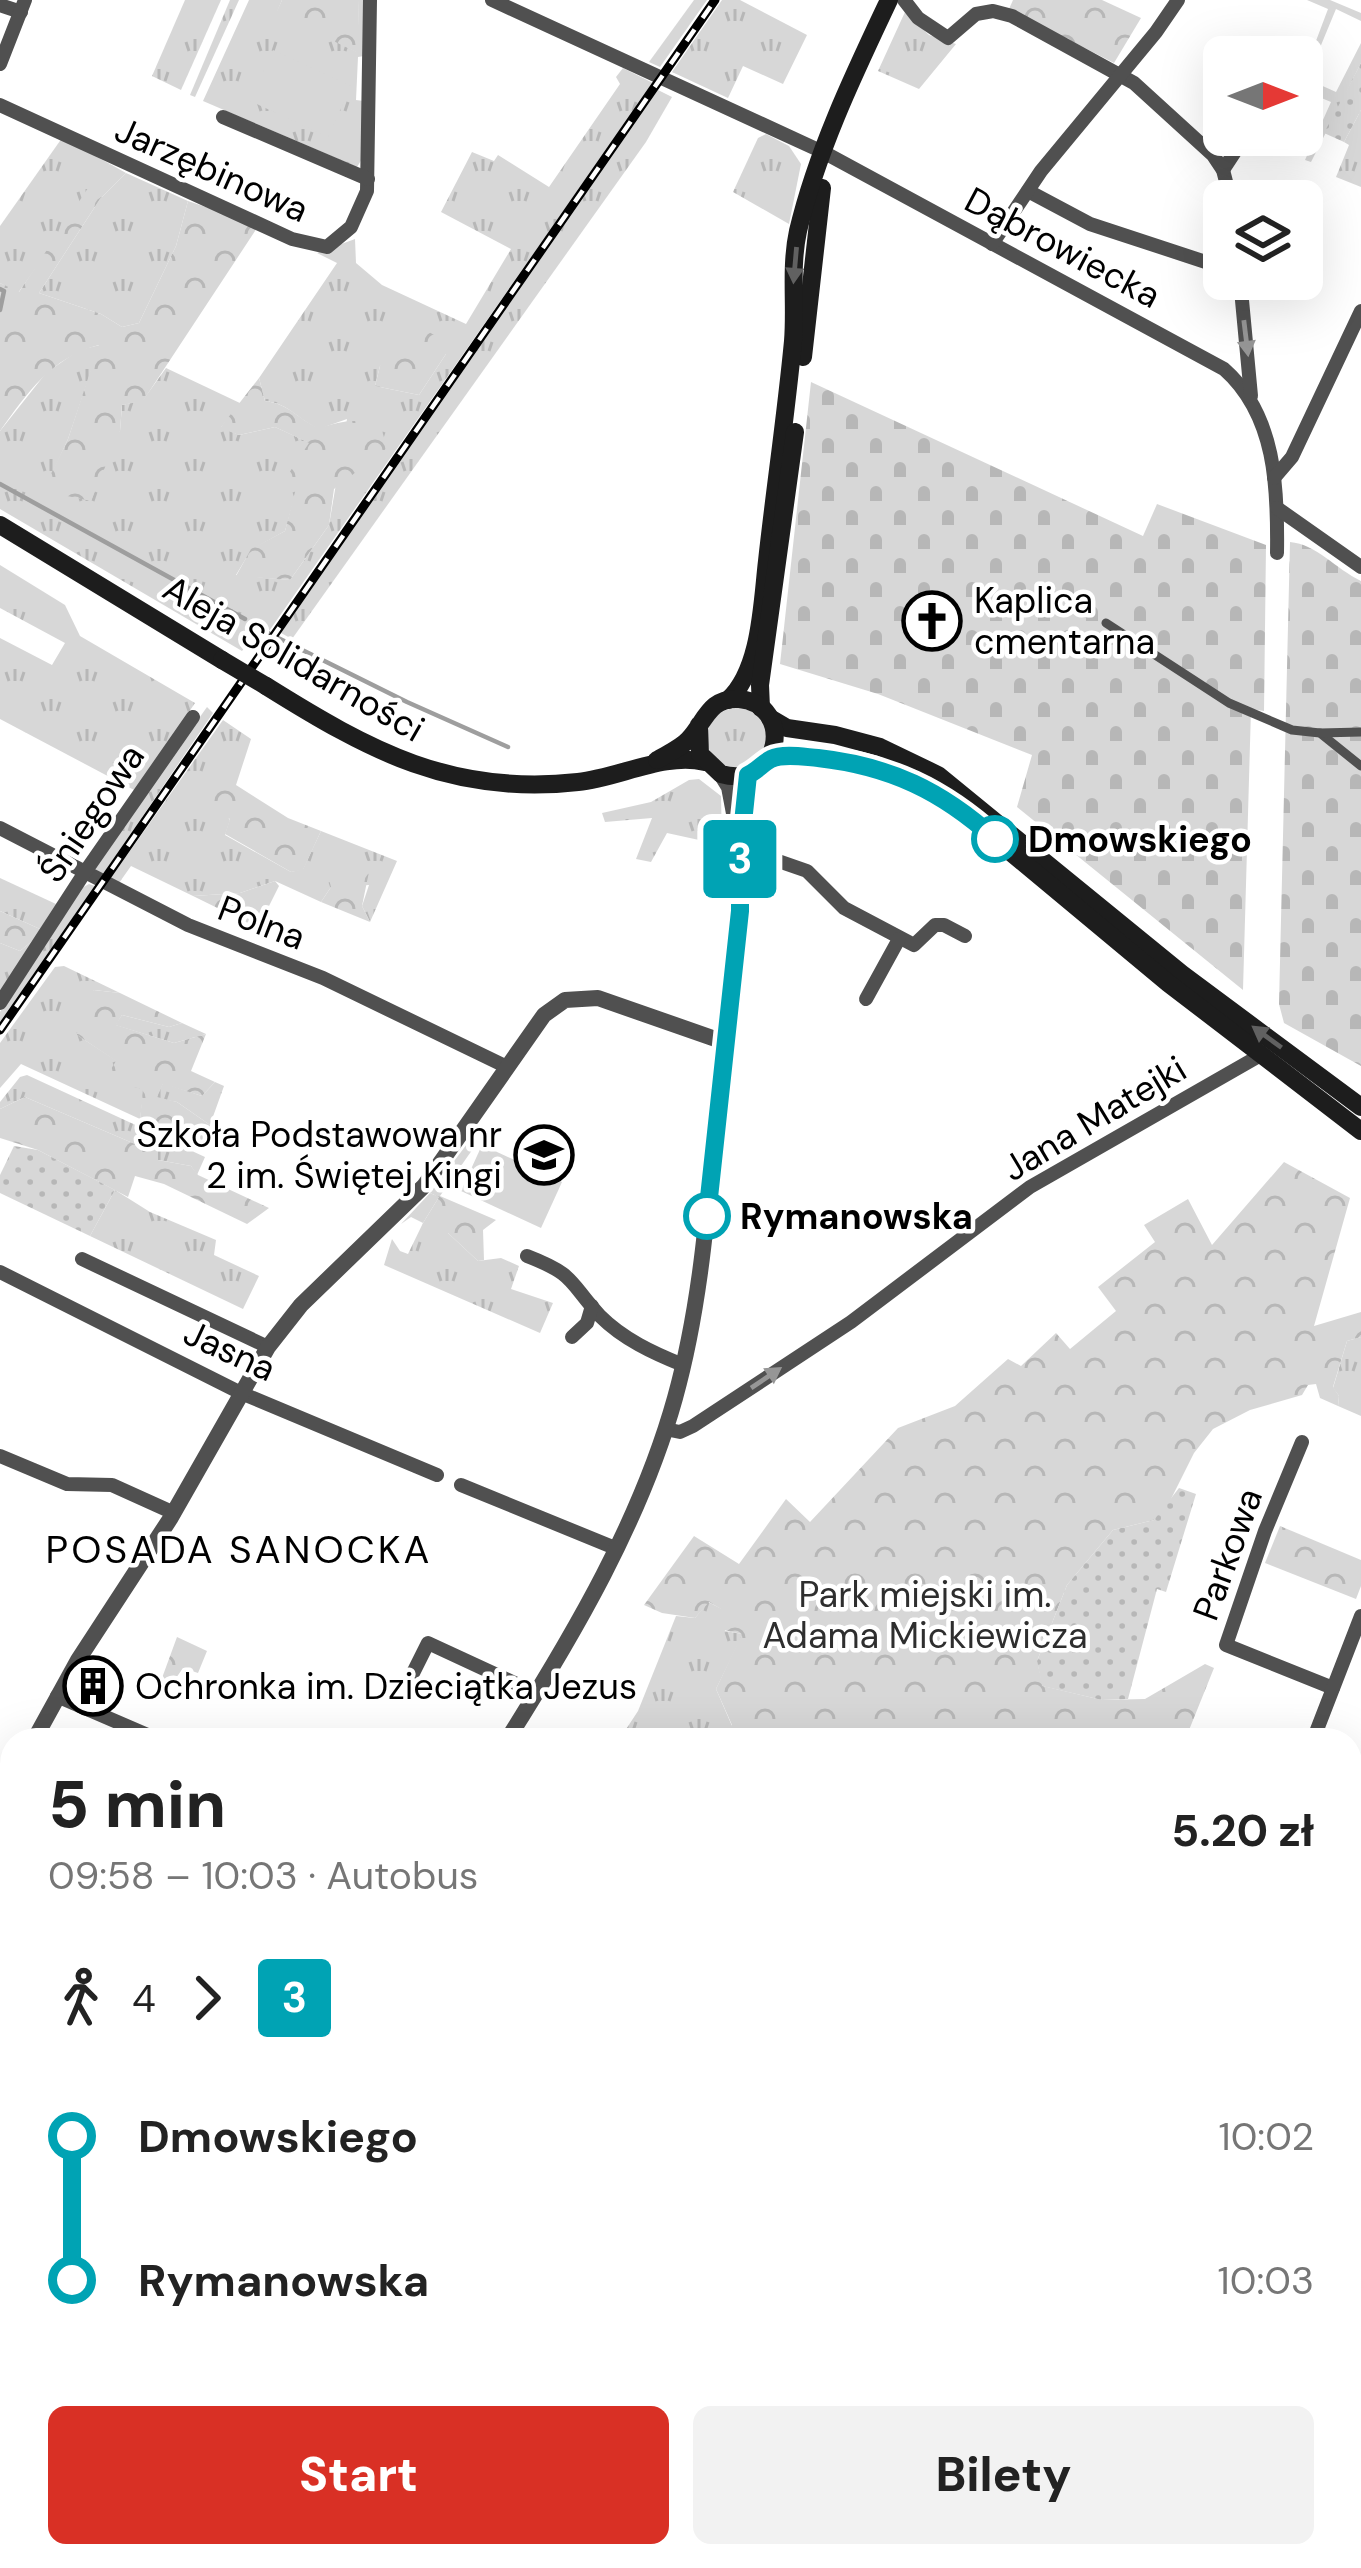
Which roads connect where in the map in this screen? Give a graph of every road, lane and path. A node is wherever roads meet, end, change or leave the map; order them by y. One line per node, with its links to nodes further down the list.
1 (370, 0): 15 (street, Jarzębinowa)
2 (492, 0): 12 (street, Dąbrowiecka)
3 (889, 0): 12 (main road)
4 (904, 0): 9 (street)
5 (1178, 0): 9 (street)
6 (0, 5): 7 (street)
7 (23, 6): 8 (street)
8 (0, 64)
9 (1122, 74): 14 (street); 17 (street)
10 (0, 105): 15 (street, Jarzębinowa)
11 (223, 117): 15 (street, Jarzębinowa)
12 (825, 153): 18 (street, Dąbrowiecka); 29 (main road, one-way to 29); 30 (main road)
13 (1232, 156): 14 (street)
14 (1223, 170): 16 (street)
15 (368, 179)
16 (1226, 180)
17 (1028, 190): 18 (street); 19 (street)
18 (992, 244): 22 (street, Dąbrowiecka)
19 (1203, 261)
20 (1242, 300): 22 (street, one-way to 22)
21 (1361, 311): 23 (street)
22 (1251, 396): 23 (street)
23 (1274, 478): 24 (street)
24 (1277, 508): 26 (street); 27 (street)
25 (0, 525): 37 (main road, Aleja Solidarności, bridge)
26 (1277, 553)
27 (1361, 567)
28 (1106, 623): 34 (street)
29 (728, 700): 30 (main road); 32 (main road)
30 (765, 713): 35 (main road); 50 (main road, one-way to 30)
31 (193, 717): 42 (street, Śniegowa)
32 (699, 725): 37 (main road, Aleja Solidarności); 38 (main road)
33 (1361, 732): 34 (street)
34 (1320, 734): 36 (street)
35 (768, 760): 39 (main road); 48 (main road)
36 (1361, 766)
37 (645, 767): 38 (main road, Aleja Solidarności)
38 (713, 768): 39 (main road); 41 (street)
39 (748, 775): 41 (street)
40 (0, 827): 42 (street, Polna)
41 (740, 853): 44 (street); 47 (street)
42 (85, 872): 46 (street, Śniegowa); 49 (street, Polna)
43 (965, 935): 44 (street)
44 (898, 939): 45 (street)
45 (866, 999)
46 (0, 1003)
47 (724, 1042): 49 (street); 58 (street)
48 (1259, 1056): 51 (main road); 60 (street, Jana Matejki, one-way to 48)
49 (505, 1066): 57 (street)
50 (1361, 1107)
51 (1361, 1130)
52 (527, 1256): 55 (street)
53 (82, 1259): 57 (street)
54 (0, 1272): 59 (street, Jasna)
55 (592, 1306): 56 (street); 58 (street)
56 (572, 1337)
57 (268, 1347): 59 (street)
58 (683, 1365): 60 (street)
59 (241, 1393): 63 (street, Jasna); 65 (street)
60 (665, 1430): 66 (street)
61 (1302, 1442): 69 (street, Parkowa)
62 (0, 1456): 65 (street)
63 (437, 1474)
64 (461, 1485): 66 (street)
65 (174, 1513): 71 (street)
66 (615, 1548): 70 (street)
67 (1361, 1616): 69 (street)
68 (408, 1683): 70 (street)
69 (1334, 1688): 75 (street)
70 (536, 1693): 74 (street)
71 (57, 1696): 72 (street); 73 (street)
72 (40, 1728)
73 (132, 1728)
74 (514, 1728)
75 (1318, 1728)

